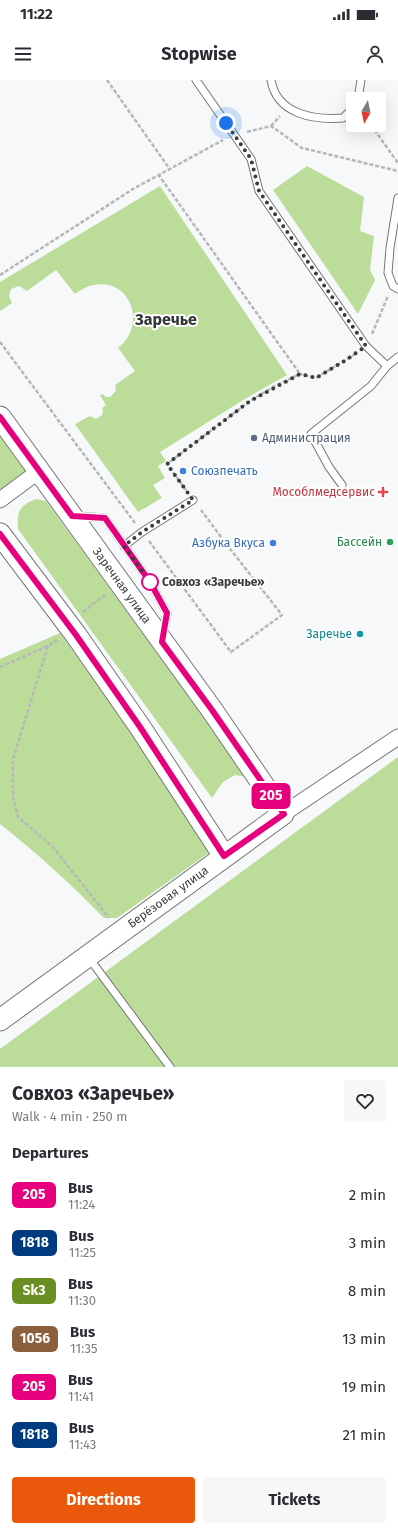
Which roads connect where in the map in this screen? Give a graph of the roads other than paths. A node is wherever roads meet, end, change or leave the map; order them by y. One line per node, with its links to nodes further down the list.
1 (196, 80): 9 (lane)
2 (271, 80): 5 (lane)
3 (362, 80): 4 (lane)
4 (359, 92)
5 (346, 115)
6 (398, 198): 7 (lane)
7 (395, 287)
8 (398, 357): 9 (lane)
9 (387, 366): 12 (lane)
10 (0, 417): 11 (street, Заречная улица)
11 (39, 471): 13 (street); 15 (street, Заречная улица)
12 (342, 485)
13 (0, 500)
14 (193, 500): 17 (lane)
15 (72, 516): 17 (lane); 18 (street, Заречная улица)
16 (0, 534): 21 (street)
17 (124, 546): 18 (lane)
18 (162, 642): 20 (street, Заречная улица)
19 (398, 737): 20 (street, Берёзовая улица)
20 (284, 814): 21 (street, Берёзовая улица)
21 (224, 856): 22 (street, Берёзовая улица)
22 (88, 956): 23 (street, Берёзовая улица); 24 (lane)
23 (0, 1020)
24 (170, 1067)

